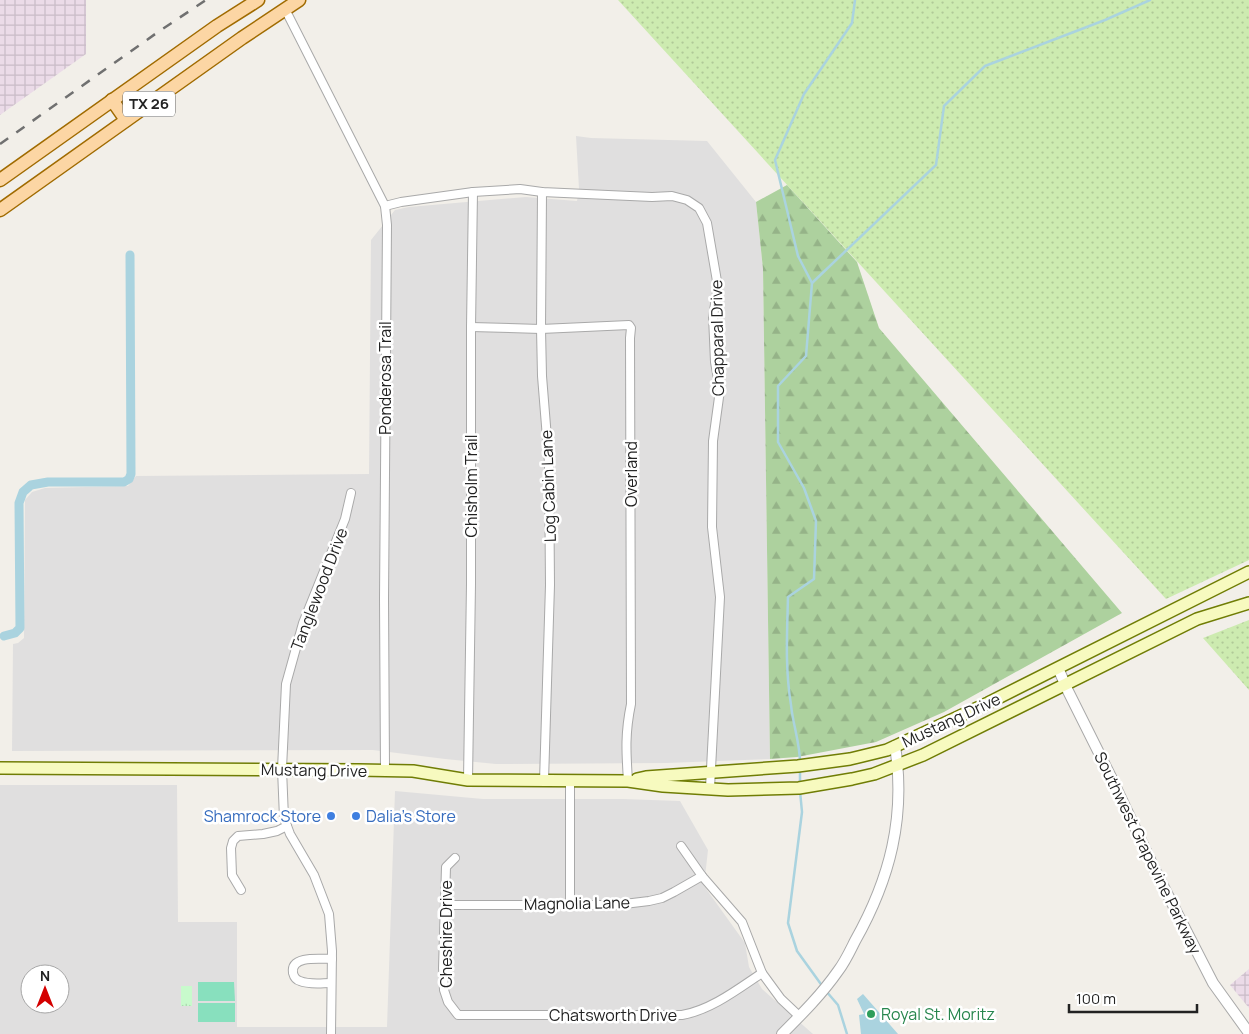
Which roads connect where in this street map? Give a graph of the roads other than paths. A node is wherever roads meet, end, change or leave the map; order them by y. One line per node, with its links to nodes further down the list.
1 (258, 0): 4 (main road, TX 26)
2 (299, 0): 3 (main road, TX 26)
3 (285, 9): 5 (main road, TX 26); 9 (street, Ponderosa Trail)
4 (112, 100): 5 (main road); 6 (main road, TX 26)
5 (126, 120): 10 (main road, TX 26)
6 (0, 180)
7 (473, 192): 8 (street, Chapparal Drive); 9 (street, Chapparal Drive); 11 (street, Chisholm Trail)
8 (542, 192): 12 (street, Log Cabin Lane); 23 (street, Chapparal Drive)
9 (385, 206): 22 (street, Ponderosa Trail)
10 (0, 210)
11 (471, 328): 12 (street, Overland); 24 (street, Chisholm Trail)
12 (541, 329): 25 (street, Log Cabin Lane); 27 (street, Overland)
13 (351, 493): 21 (street, Tanglewood Drive)
14 (1249, 572): 16 (main road, Mustang Drive)
15 (1249, 603): 17 (main road, Mustang Drive)
16 (1058, 668): 17 (street, Southwest Grapevine Parkway); 18 (main road, Mustang Drive)
17 (1065, 684): 19 (main road, Mustang Drive); 41 (street, Southwest Grapevine Parkway)
18 (896, 746): 19 (street); 23 (main road, Mustang Drive)
19 (898, 765): 28 (main road, Mustang Drive); 40 (street)
20 (0, 768): 21 (main road, Mustang Drive)
21 (282, 769): 22 (main road, Mustang Drive); 29 (street, Tanglewood Drive)
22 (385, 770): 24 (main road, Mustang Drive)
23 (710, 773): 27 (main road, Mustang Drive); 28 (street, Chapparal Drive)
24 (468, 780): 25 (main road, Mustang Drive)
25 (544, 781): 26 (main road, Mustang Drive)
26 (570, 781): 27 (main road, Mustang Drive); 34 (street)
27 (628, 781): 28 (main road, Mustang Drive)
28 (710, 788)
29 (287, 826): 33 (street); 36 (street, Tanglewood Drive)
30 (681, 846): 32 (street)
31 (455, 858): 35 (street, Cheshire Drive)
32 (702, 876): 34 (street, Magnolia Lane); 37 (street)
33 (241, 890)
34 (570, 904): 35 (street, Magnolia Lane)
35 (445, 905): 39 (street, Cheshire Drive)
36 (332, 959): 38 (street, Tanglewood Drive); 38 (street)
37 (762, 973): 39 (street, Chatsworth Drive); 40 (street)
38 (332, 983): 42 (street, Tanglewood Drive)
39 (454, 1010)
40 (799, 1016): 43 (street)
41 (1249, 1033)
42 (330, 1034)
43 (782, 1034)

